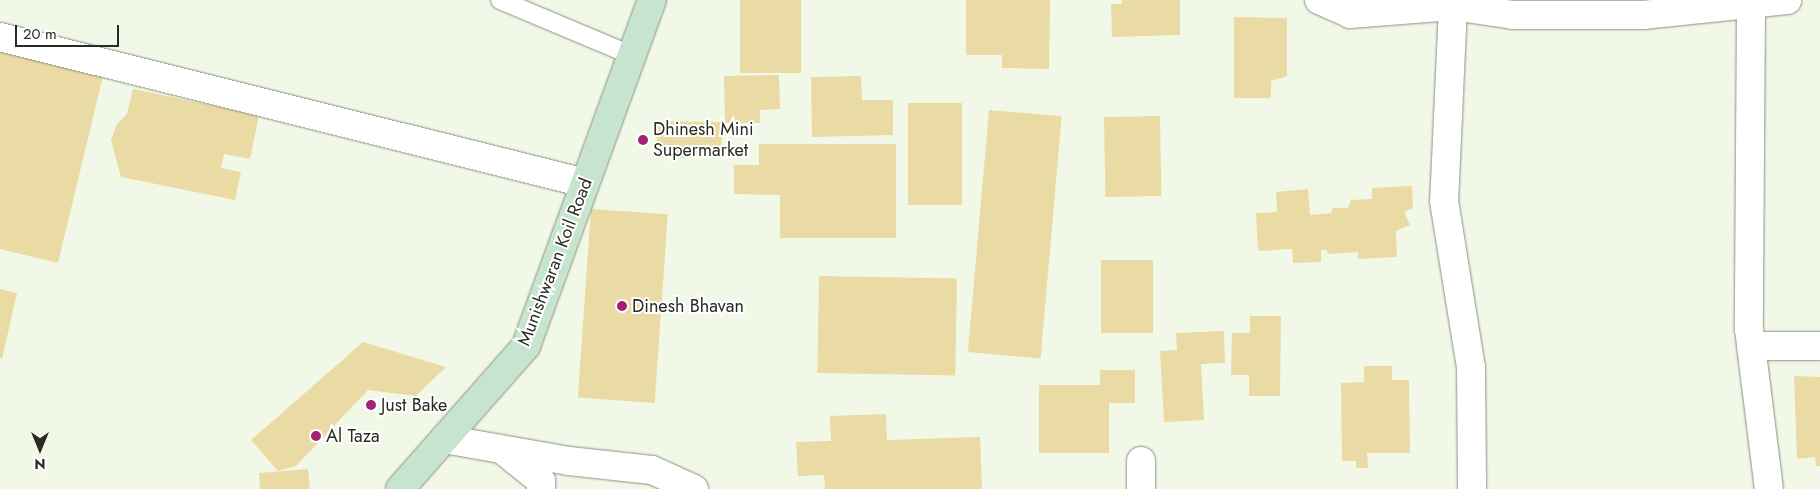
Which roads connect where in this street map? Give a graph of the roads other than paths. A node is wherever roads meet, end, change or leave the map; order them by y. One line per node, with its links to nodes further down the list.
1 (500, 0): 9 (lane)
2 (652, 0): 9 (main road, Munishwaran Koil Road)
3 (1319, 0): 5 (street)
4 (1787, 0): 6 (street)
5 (1453, 6): 7 (street); 20 (street)
6 (1751, 7): 7 (street); 11 (street)
7 (1564, 8)
8 (0, 37): 10 (street)
9 (631, 55): 10 (main road, Munishwaran Koil Road)
10 (585, 183): 13 (main road, Munishwaran Koil Road)
11 (1751, 346): 12 (street); 21 (street)
12 (1820, 346)
13 (444, 439): 14 (street); 16 (main road, Munishwaran Koil Road)
14 (503, 450): 17 (street); 18 (street)
15 (1141, 462): 19 (street)
16 (400, 489)
17 (541, 489)
18 (694, 489)
19 (1141, 489)
20 (1472, 489)
21 (1769, 489)

